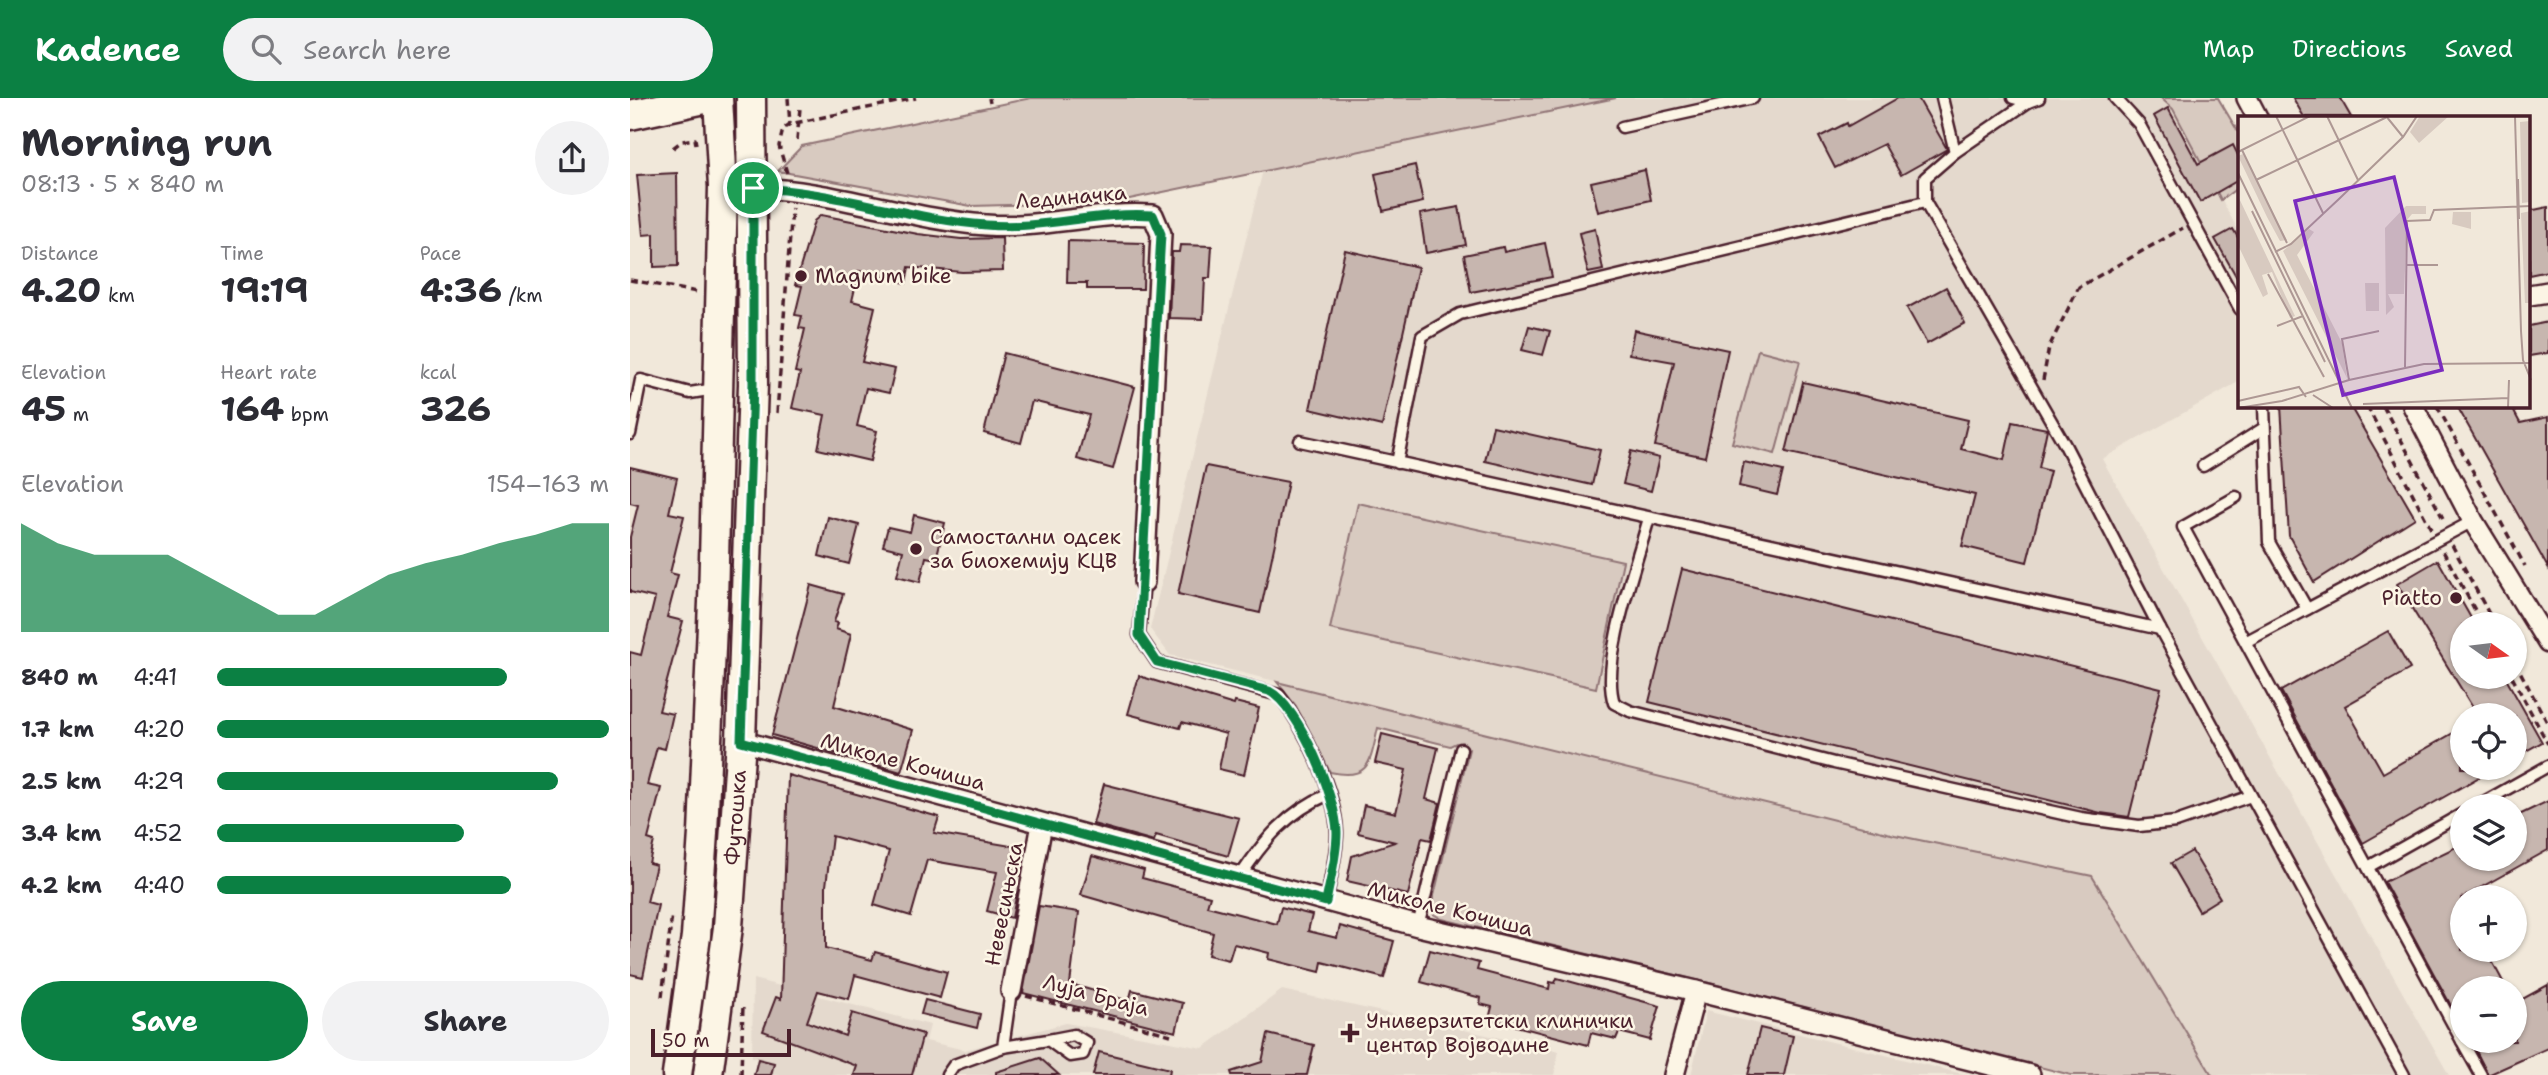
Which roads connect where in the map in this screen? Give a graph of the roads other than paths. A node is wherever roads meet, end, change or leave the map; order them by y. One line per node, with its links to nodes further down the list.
1 (709, 98): 11 (main road)
2 (718, 98): 20 (main road, Футошка)
3 (751, 98): 15 (main road, Футошка)
4 (1753, 98): 13 (lane)
5 (1942, 98): 14 (lane)
6 (2012, 98): 10 (lane)
7 (2039, 98): 10 (lane)
8 (2115, 98): 19 (lane)
9 (2247, 98): 12 (street)
10 (2028, 102): 14 (lane)
11 (630, 115)
12 (2256, 116)
13 (1622, 127)
14 (1955, 152): 16 (lane)
15 (753, 188): 31 (street, Лединачка); 36 (main road, Футошка)
16 (1925, 202): 26 (lane); 33 (lane)
17 (2548, 292): 18 (street)
18 (2530, 295)
19 (2238, 305)
20 (719, 388): 24 (lane); 54 (main road, Футошка)
21 (2263, 408): 23 (lane)
22 (2414, 408): 30 (street)
23 (2264, 428): 27 (lane); 32 (lane)
24 (630, 434)
25 (1300, 441): 26 (lane)
26 (1397, 463): 29 (lane)
27 (2203, 466)
28 (2236, 497): 34 (lane)
29 (1649, 517): 33 (lane); 41 (lane)
30 (2473, 521): 32 (lane); 35 (street)
31 (1144, 582): 39 (lane)
32 (2307, 609): 34 (lane)
33 (2160, 629): 41 (lane)
34 (2246, 641): 44 (lane)
35 (2548, 643)
36 (741, 741): 43 (street, Миколе Кочиша); 55 (main road, Футошка)
37 (1461, 749): 47 (lane)
38 (2548, 766): 40 (lane)
39 (1329, 793): 45 (lane); 46 (lane)
40 (2498, 794)
41 (2251, 796): 59 (lane)
42 (2450, 821): 44 (lane)
43 (1042, 824): 45 (street, Миколе Кочиша); 49 (street, Невесињска)
44 (2368, 867): 50 (lane)
45 (1239, 878): 46 (street, Миколе Кочиша)
46 (1326, 902): 47 (street, Миколе Кочиша)
47 (1418, 926): 48 (street, Миколе Кочиша)
48 (1696, 991): 57 (street); 58 (street, Миколе Кочиша)
49 (1011, 992): 52 (lane)
50 (2450, 1019)
51 (1048, 1040): 52 (lane)
52 (1003, 1047): 56 (lane)
53 (2469, 1053): 60 (lane)
54 (677, 1075)
55 (708, 1075)
56 (947, 1075)
57 (1675, 1075)
58 (2030, 1075)
59 (2404, 1075)
60 (2481, 1075)

